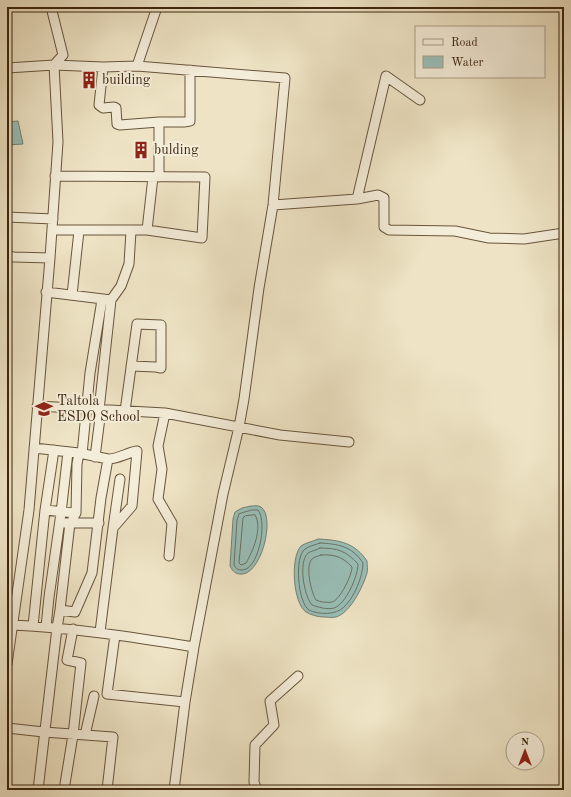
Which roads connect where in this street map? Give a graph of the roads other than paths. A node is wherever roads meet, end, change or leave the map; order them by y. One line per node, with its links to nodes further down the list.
1 (51, 7): 3 (street)
2 (157, 7): 4 (street)
3 (54, 65): 5 (street); 6 (street); 10 (street)
4 (137, 66): 5 (street); 7 (street)
5 (103, 67): 9 (street)
6 (7, 68)
7 (190, 70): 9 (street); 13 (street)
8 (420, 100): 12 (street)
9 (159, 122): 11 (street)
10 (55, 176): 11 (street); 15 (street)
11 (156, 177): 17 (street); 17 (street)
12 (357, 199): 13 (street); 20 (street)
13 (273, 205): 32 (street)
14 (7, 217): 15 (street)
15 (52, 219): 16 (street)
16 (52, 230): 18 (street); 22 (street)
17 (147, 230): 19 (street)
18 (79, 231): 19 (street); 24 (street)
19 (131, 231): 25 (street)
20 (563, 235)
21 (7, 256): 22 (street)
22 (50, 258): 23 (street)
23 (46, 292): 24 (street); 27 (street)
24 (72, 295): 25 (street)
25 (107, 300): 28 (street); 29 (street)
26 (131, 366): 26 (street); 30 (street)
27 (37, 406): 28 (street); 34 (street)
28 (86, 409): 29 (street); 37 (street)
29 (100, 410): 30 (street); 38 (street)
30 (125, 411): 31 (street)
31 (166, 413): 32 (street); 48 (street)
32 (239, 427): 33 (street); 58 (street)
33 (349, 442)
34 (34, 448): 35 (street); 49 (street)
35 (54, 450): 36 (street); 41 (street)
36 (68, 452): 37 (street); 42 (street)
37 (81, 454): 38 (street); 43 (street)
38 (95, 457): 39 (street)
39 (108, 459): 46 (street); 47 (street)
40 (120, 479): 47 (street)
41 (45, 510): 42 (street); 52 (street)
42 (62, 513): 43 (street); 44 (street)
43 (76, 513): 45 (street)
44 (60, 523): 45 (street); 53 (street)
45 (70, 523): 46 (street); 50 (street)
46 (99, 523): 50 (street)
47 (113, 528): 56 (street)
48 (169, 556)
49 (12, 603): 51 (street)
50 (60, 610): 54 (street)
51 (13, 625): 52 (street); 59 (street)
52 (33, 626): 53 (street)
53 (46, 627): 54 (street)
54 (57, 628): 55 (street); 64 (street)
55 (73, 629): 56 (street); 65 (street)
56 (100, 632): 57 (street)
57 (115, 634): 58 (street); 62 (street)
58 (194, 647): 62 (street)
59 (7, 664)
60 (298, 676): 71 (street)
61 (94, 696): 66 (street)
62 (185, 702): 70 (street)
63 (7, 728): 64 (street)
64 (44, 732): 65 (street); 67 (street)
65 (73, 735): 66 (street); 68 (street)
66 (85, 735): 69 (street)
67 (38, 790)
68 (64, 790)
69 (107, 790)
70 (174, 790)
71 (257, 790)

